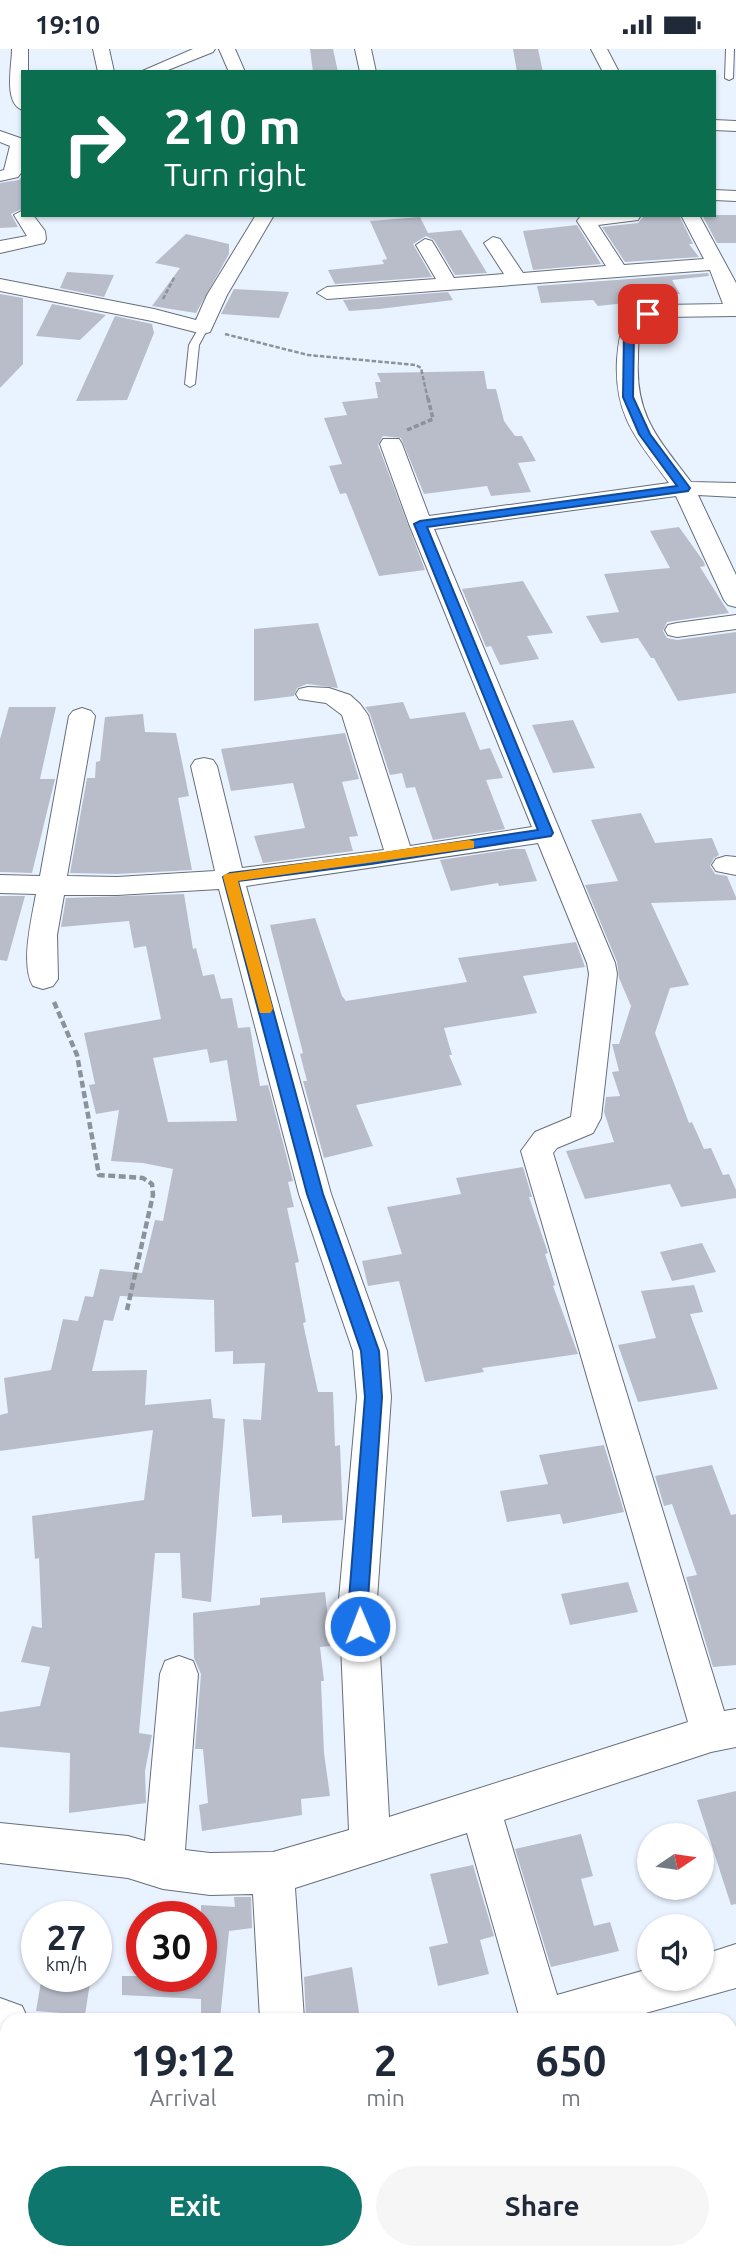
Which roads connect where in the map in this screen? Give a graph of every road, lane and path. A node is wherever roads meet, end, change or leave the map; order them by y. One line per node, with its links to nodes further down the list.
1 (20, 49): 14 (street)
2 (101, 49): 8 (street)
3 (206, 49): 9 (street)
4 (227, 49): 10 (street)
5 (363, 49): 11 (street)
6 (599, 49): 12 (street)
7 (730, 49): 13 (lane)
8 (106, 70)
9 (153, 70)
10 (236, 70)
11 (368, 70)
12 (610, 70)
13 (729, 78)
14 (21, 102)
15 (21, 116): 16 (street)
16 (0, 123)
17 (716, 125): 18 (street)
18 (736, 127)
19 (0, 136): 20 (street)
20 (21, 144): 21 (street)
21 (0, 176)
22 (716, 195): 23 (street)
23 (736, 196)
24 (23, 217): 30 (street)
25 (264, 217): 37 (street)
26 (623, 217): 32 (street)
27 (691, 217): 31 (street)
28 (493, 243): 33 (street)
29 (425, 245): 34 (street)
30 (0, 247)
31 (716, 264): 32 (street); 40 (street)
32 (620, 273): 33 (street)
33 (518, 280): 34 (street)
34 (448, 284): 36 (street)
35 (0, 285): 37 (street)
36 (327, 293)
37 (203, 328): 38 (lane); 39 (path)
38 (190, 384)
39 (391, 444): 42 (street)
40 (684, 488): 41 (street); 42 (street); 43 (street)
41 (736, 491)
42 (420, 524): 49 (street)
43 (736, 600)
44 (736, 622): 45 (street)
45 (677, 630)
46 (308, 694): 50 (street)
47 (82, 716): 53 (street)
48 (204, 766): 51 (street)
49 (546, 833): 50 (street); 57 (street)
50 (399, 855): 51 (street)
51 (230, 877): 53 (street); 59 (street)
52 (0, 884): 53 (street)
53 (51, 885): 54 (street)
54 (43, 979): 55 (path)
55 (127, 1310)
56 (179, 1674): 61 (street)
57 (724, 1730): 58 (street)
58 (480, 1808): 59 (street); 67 (street)
59 (370, 1842): 62 (street)
60 (0, 1843): 61 (street)
61 (163, 1868): 62 (street)
62 (273, 1873): 66 (street)
63 (736, 1966): 64 (street)
64 (714, 1972)
65 (648, 1991): 68 (street)
66 (282, 2013)
67 (540, 2013)
68 (572, 2013)

